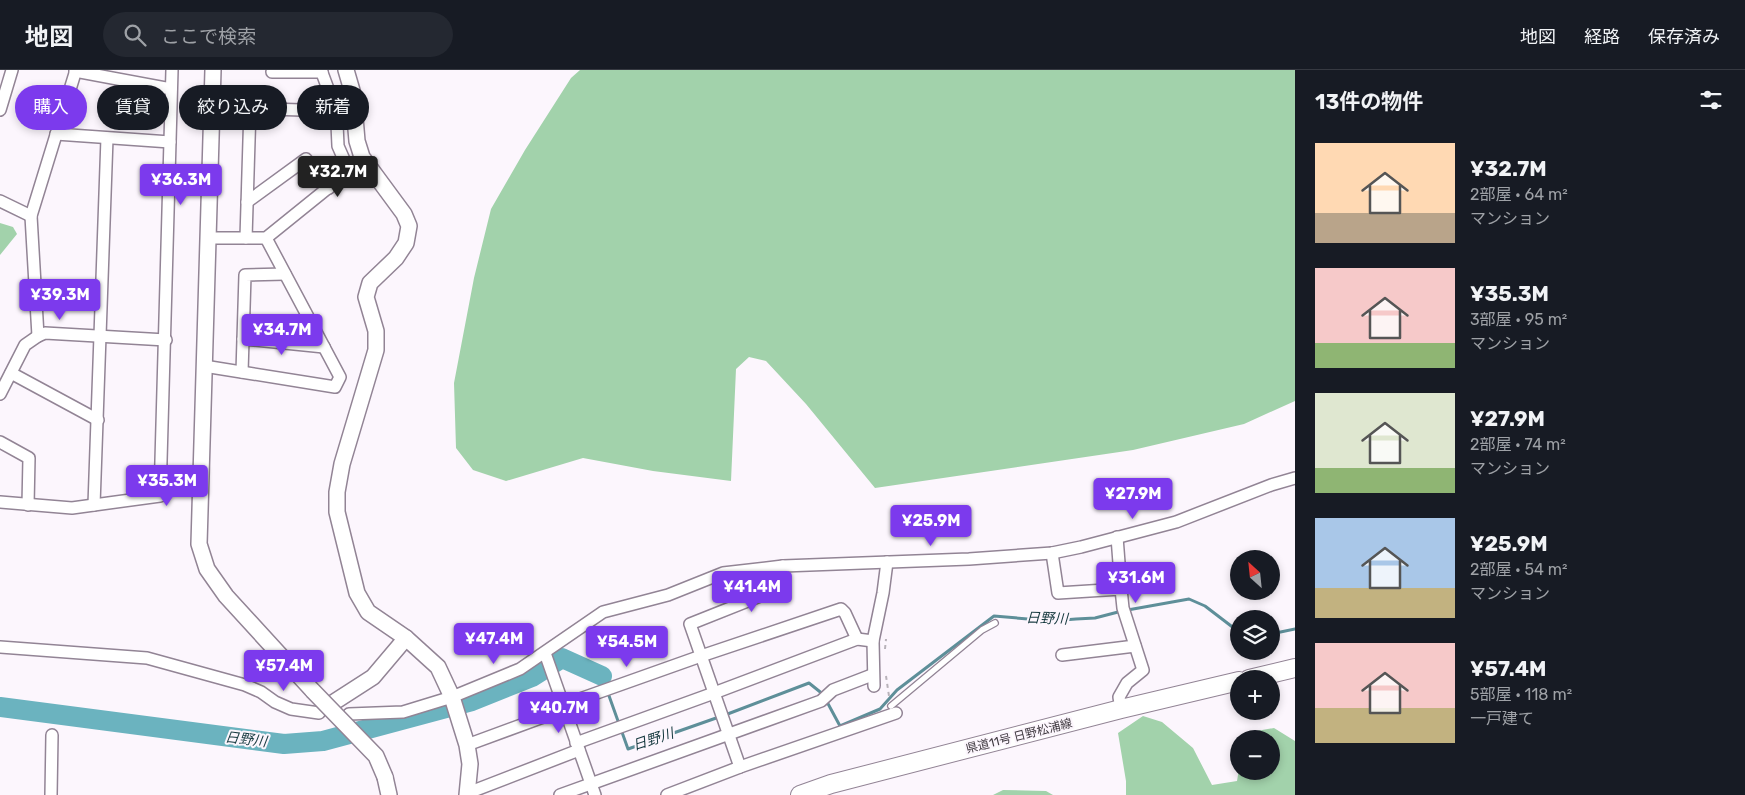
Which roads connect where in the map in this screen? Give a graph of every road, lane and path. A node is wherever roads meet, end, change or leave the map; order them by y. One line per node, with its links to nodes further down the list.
1 (12, 70): 11 (street)
2 (172, 70): 10 (street)
3 (214, 70): 8 (street)
4 (346, 70): 48 (street)
5 (75, 71): 10 (street); 15 (street)
6 (278, 71): 7 (street)
7 (322, 71): 9 (street)
8 (213, 85)
9 (326, 85)
10 (171, 89): 17 (street)
11 (0, 110)
12 (211, 130): 22 (street)
13 (249, 130): 20 (street)
14 (337, 130): 18 (street)
15 (56, 134): 16 (street); 21 (street)
16 (107, 138): 17 (street); 27 (street)
17 (170, 142): 29 (street)
18 (329, 188): 20 (street); 24 (street)
19 (0, 201): 21 (street)
20 (247, 202): 23 (street)
21 (31, 216): 26 (street)
22 (208, 238): 23 (street); 31 (street)
23 (246, 238): 24 (street)
24 (266, 238): 25 (street)
25 (285, 274): 28 (street); 30 (street)
26 (38, 336): 27 (street); 33 (street)
27 (101, 336): 29 (street); 35 (street)
28 (243, 339): 30 (street); 32 (street)
29 (166, 340): 40 (street)
30 (324, 347): 32 (street)
31 (204, 366): 32 (street); 65 (street, bridge)
32 (242, 372)
33 (11, 373): 34 (street); 35 (street)
34 (0, 394)
35 (98, 420): 40 (street)
36 (0, 442): 39 (street)
37 (1295, 478): 41 (street)
38 (0, 502): 39 (street)
39 (28, 505): 40 (street)
40 (94, 505)
41 (1117, 537): 42 (street); 45 (street)
42 (1052, 554): 43 (street); 45 (street)
43 (887, 562): 44 (street); 50 (street)
44 (783, 566): 54 (street); 56 (street)
45 (1121, 590): 51 (street)
46 (995, 623): 66 (lane)
47 (886, 634): 53 (path)
48 (406, 638): 62 (street); 65 (street)
49 (857, 639): 50 (street); 56 (street); 61 (street)
50 (872, 641): 69 (street)
51 (1135, 646): 55 (street); 64 (street)
52 (0, 647): 65 (street)
53 (886, 652)
54 (545, 653): 62 (street); 63 (street)
55 (1062, 655)
56 (700, 656): 61 (street); 63 (street)
57 (1295, 668): 59 (main road)
58 (885, 669): 66 (path)
59 (1280, 672)
60 (1230, 683): 64 (main road, 県道11号 日野松浦線)
61 (714, 694): 69 (street); 71 (street)
62 (452, 696): 67 (street); 70 (street)
63 (564, 707): 70 (street); 71 (street)
64 (1121, 709): 80 (main road, 県道11号 日野松浦線)
65 (324, 710): 76 (street, bridge)
66 (893, 710): 72 (street)
67 (349, 714)
68 (52, 735): 75 (street)
69 (729, 735): 72 (street); 73 (street)
70 (467, 745): 74 (street)
71 (578, 746): 73 (street); 74 (street)
72 (740, 767): 79 (street)
73 (591, 784): 77 (street); 78 (street)
74 (473, 793)
75 (51, 795)
76 (388, 795)
77 (560, 795)
78 (595, 795)
79 (667, 795)
80 (800, 795)

